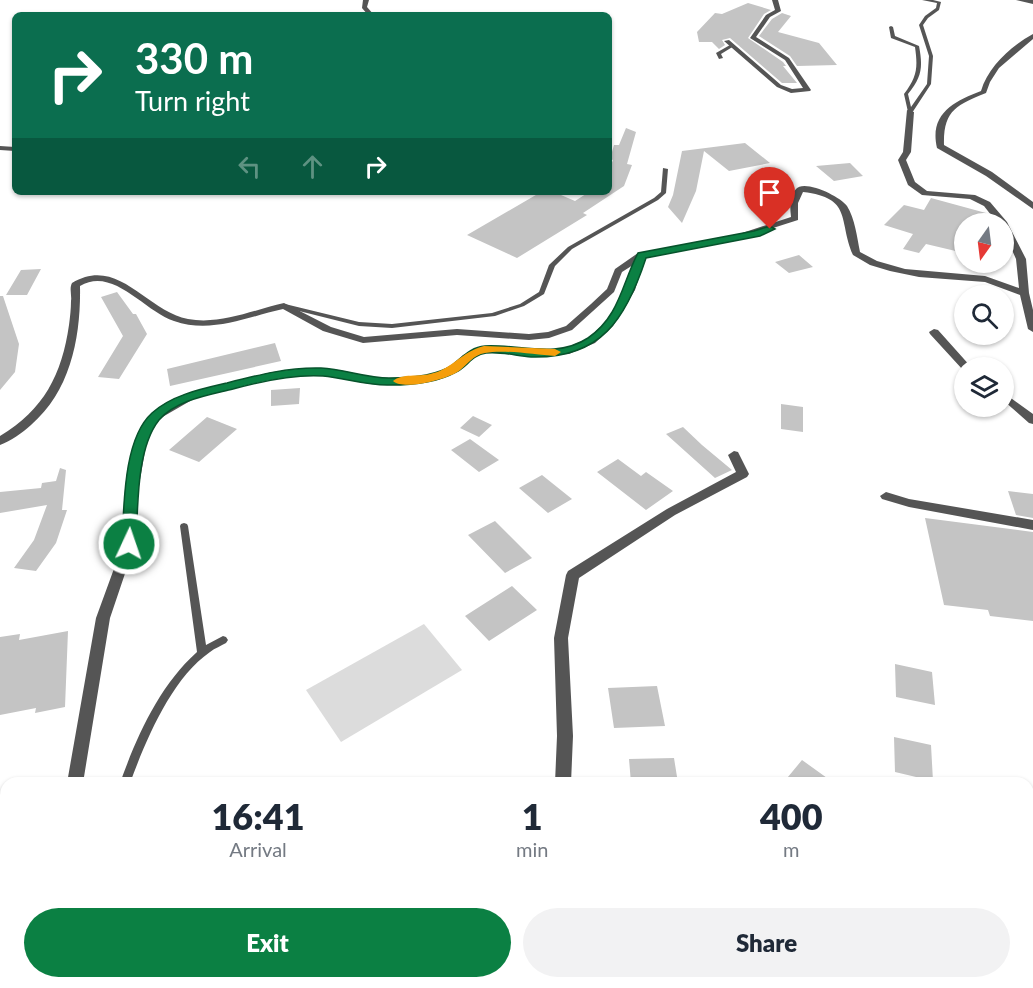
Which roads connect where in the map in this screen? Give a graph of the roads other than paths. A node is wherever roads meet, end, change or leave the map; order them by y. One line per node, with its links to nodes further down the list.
1 (775, 0): 7 (street)
2 (924, 0): 9 (lane)
3 (1019, 0): 4 (street)
4 (1033, 2)
5 (891, 27): 9 (lane)
6 (1033, 36): 11 (street)
7 (730, 43): 8 (lane)
8 (721, 58)
9 (910, 112): 12 (street)
10 (665, 169): 16 (lane)
11 (1033, 206)
12 (994, 213)
13 (1014, 245): 15 (street)
14 (641, 255): 15 (street); 16 (street); 29 (street)
15 (1024, 293): 17 (street)
16 (284, 306): 22 (street)
17 (1033, 329)
18 (934, 332): 19 (street)
19 (957, 357)
20 (1014, 404): 21 (street)
21 (1033, 420)
22 (0, 441)
23 (734, 455): 31 (street)
24 (886, 496): 25 (street)
25 (1033, 525)
26 (184, 526): 28 (lane)
27 (223, 640): 28 (lane)
28 (202, 653): 30 (lane)
29 (76, 777)
30 (127, 777)
31 (563, 777)

